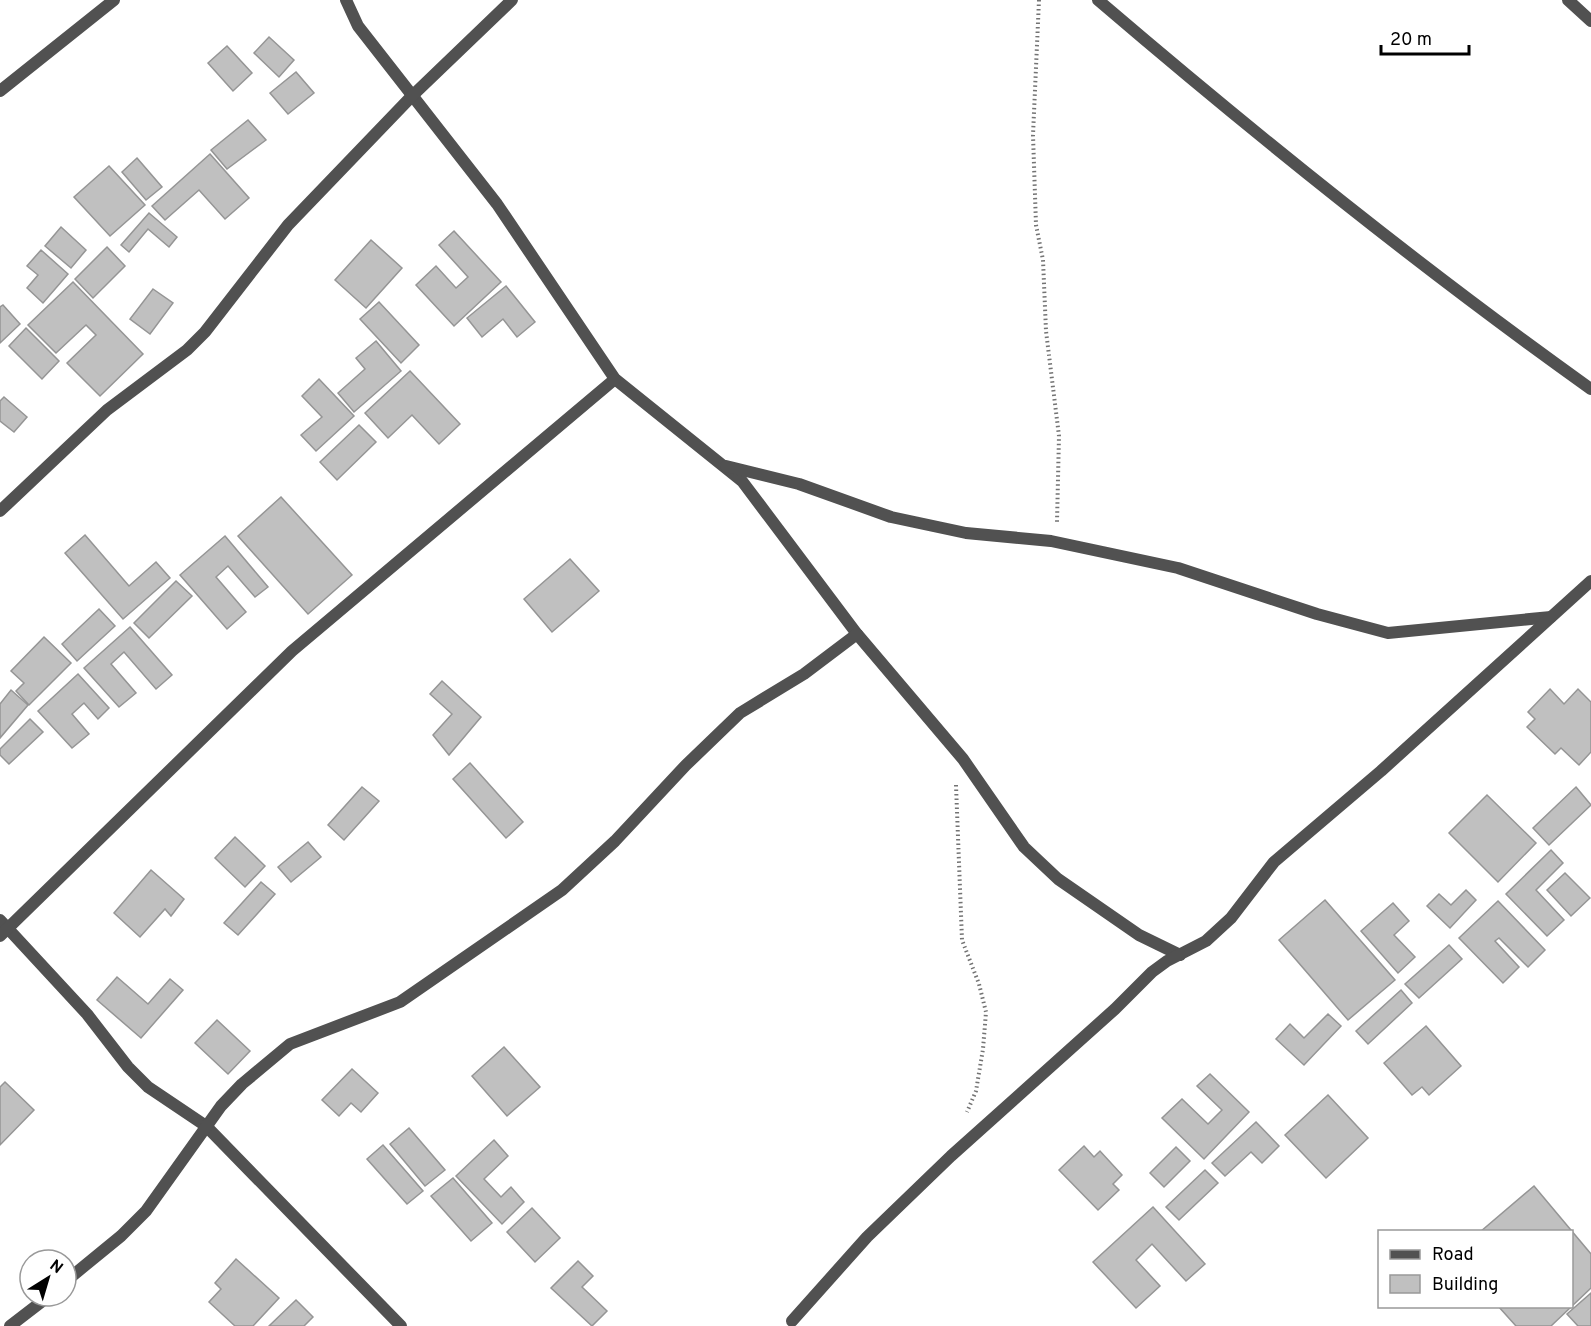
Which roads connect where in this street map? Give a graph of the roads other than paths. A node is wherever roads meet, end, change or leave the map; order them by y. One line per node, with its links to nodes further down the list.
1 (114, 0): 7 (street)
2 (346, 0): 8 (street)
3 (512, 0): 8 (street)
4 (1098, 0): 10 (street)
5 (1568, 0): 6 (street)
6 (1591, 21)
7 (0, 91)
8 (411, 97): 9 (street); 12 (street)
9 (615, 379): 11 (street); 16 (street)
10 (1591, 389)
11 (725, 466): 14 (street); 15 (street)
12 (0, 511)
13 (1591, 581): 14 (street)
14 (1551, 617): 17 (street)
15 (857, 634): 17 (street); 18 (street)
16 (3, 928): 18 (street)
17 (1180, 955): 21 (street)
18 (206, 1126): 19 (street); 23 (street)
19 (78, 1271)
20 (33, 1308): 22 (street)
21 (792, 1321)
22 (10, 1326)
23 (401, 1326)

